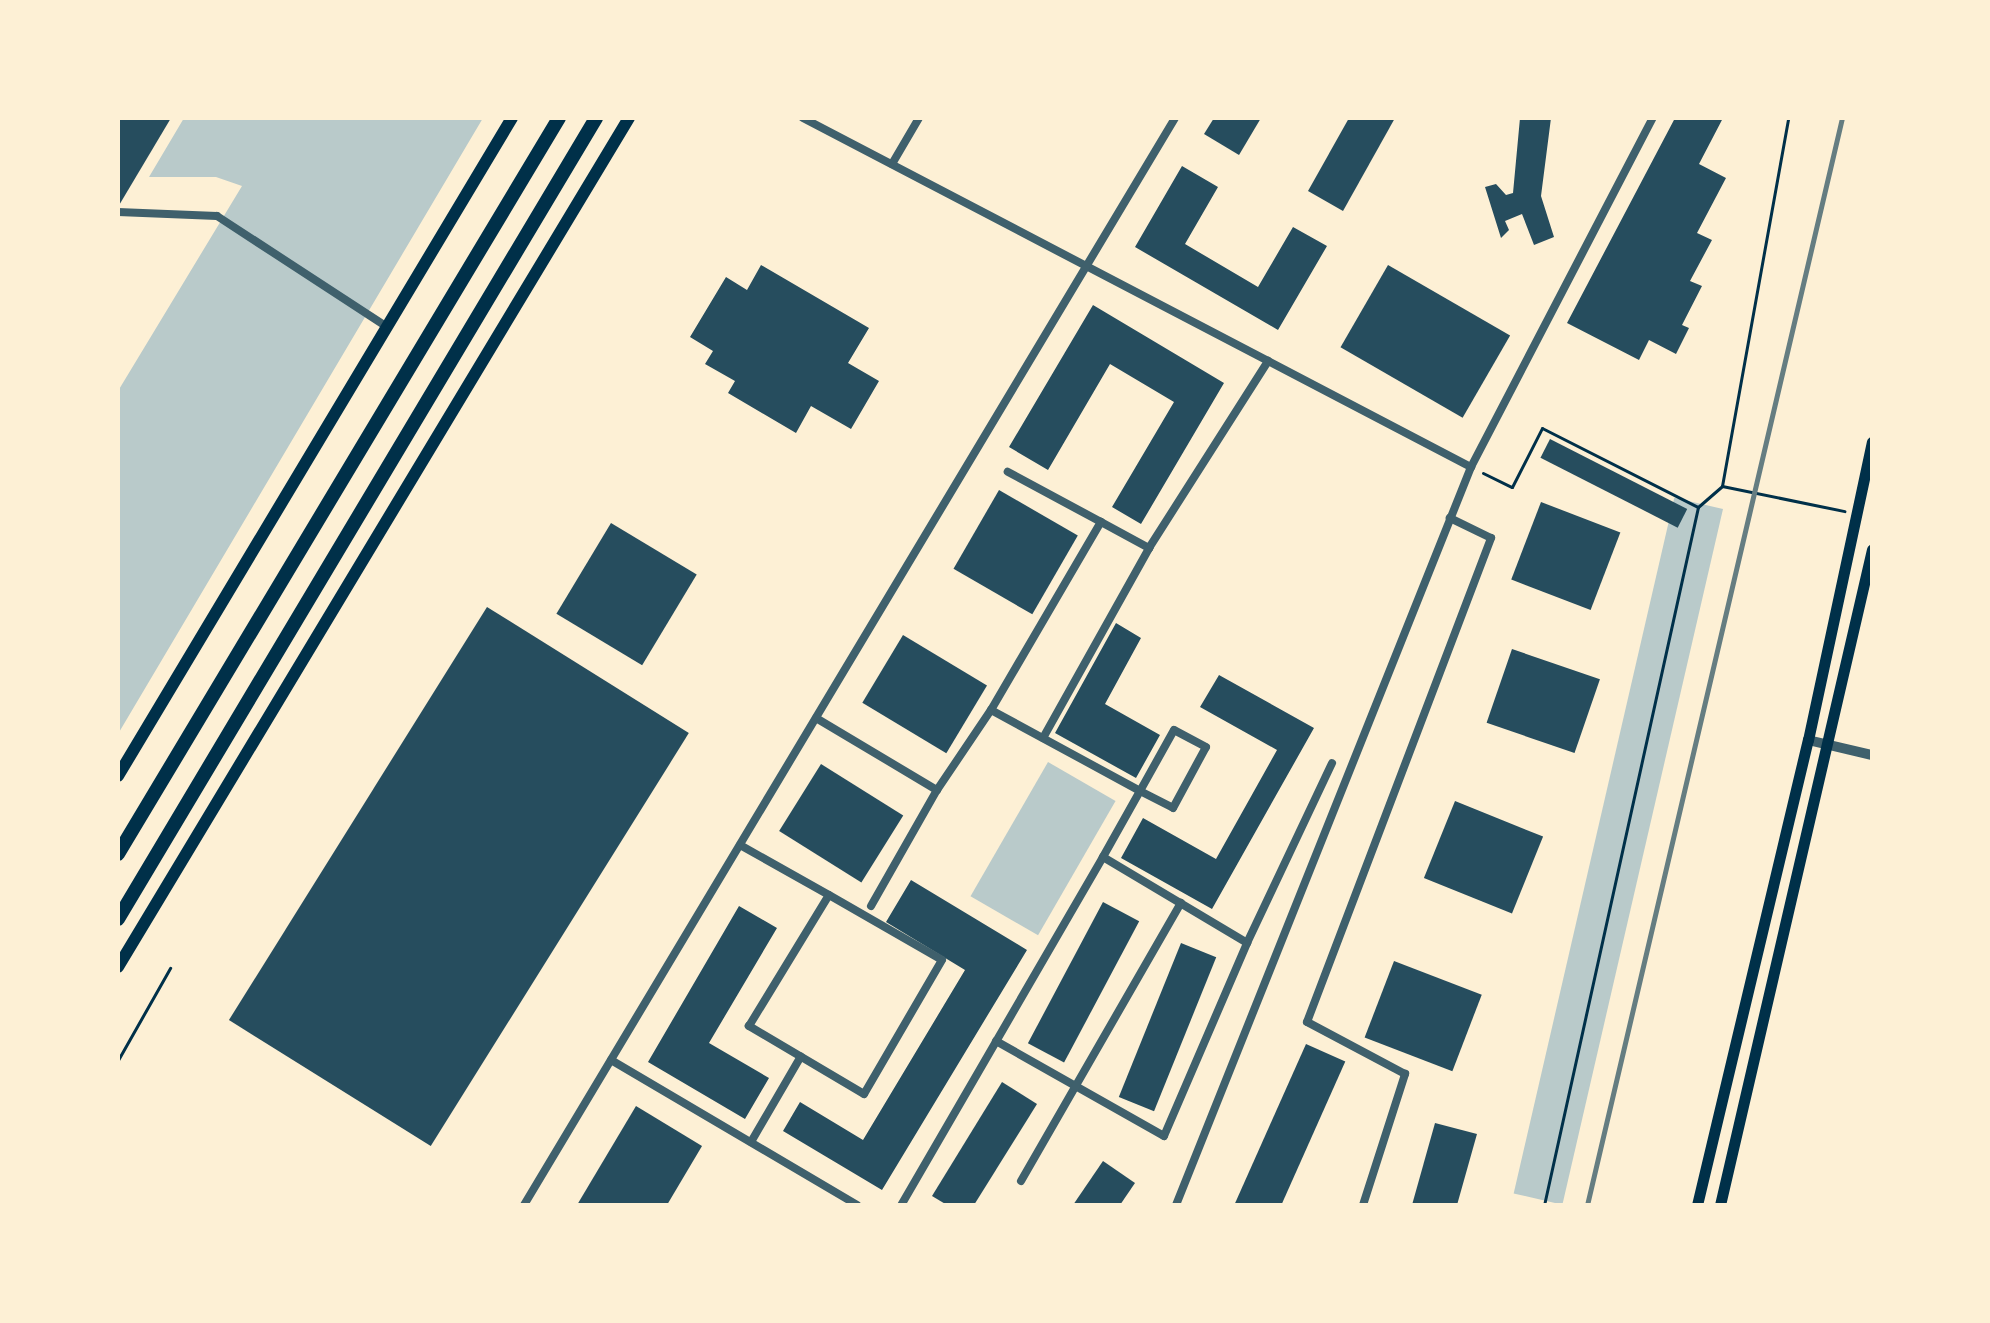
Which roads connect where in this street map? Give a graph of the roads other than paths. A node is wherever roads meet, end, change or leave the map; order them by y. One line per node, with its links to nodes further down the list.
1 (512, 118): 12 (main road)
2 (559, 118): 32 (highway)
3 (596, 118): 37 (highway)
4 (629, 118): 39 (main road)
5 (803, 118): 9 (street)
6 (919, 118): 9 (street)
7 (1175, 118): 11 (street)
8 (1653, 118): 15 (street)
9 (892, 164): 11 (street)
10 (118, 212): 12 (street)
11 (1086, 267): 13 (street); 22 (street)
12 (386, 326): 28 (main road)
13 (1268, 361): 15 (street); 19 (street)
14 (1872, 442): 24 (main road)
15 (1471, 467): 17 (street)
16 (1008, 472): 18 (street)
17 (1450, 518): 49 (street); 50 (street)
18 (1101, 522): 19 (street); 21 (street)
19 (1149, 548): 23 (street)
20 (1872, 549): 25 (main road)
21 (991, 710): 23 (street); 29 (street)
22 (816, 718): 29 (street); 31 (street)
23 (1043, 738): 30 (street)
24 (1808, 740): 25 (street); 51 (main road)
25 (1828, 745): 26 (street); 52 (main road)
26 (1872, 755)
27 (1332, 763): 38 (street)
28 (118, 776)
29 (937, 790): 36 (street)
30 (1140, 791): 30 (street); 33 (street)
31 (740, 845): 34 (street); 42 (street)
32 (118, 854)
33 (1103, 857): 35 (street); 40 (street)
34 (829, 895): 41 (street); 41 (street)
35 (1181, 903): 38 (street); 43 (street)
36 (871, 906)
37 (118, 919)
38 (1247, 943): 43 (street)
39 (118, 967)
40 (996, 1041): 43 (street); 48 (street)
41 (801, 1056): 44 (street)
42 (611, 1060): 44 (street); 46 (street)
43 (1078, 1087): 45 (street)
44 (751, 1142): 47 (street)
45 (1021, 1181)
46 (524, 1205)
47 (857, 1205)
48 (901, 1205)
49 (1176, 1205)
50 (1363, 1205)
51 (1697, 1205)
52 (1720, 1205)

